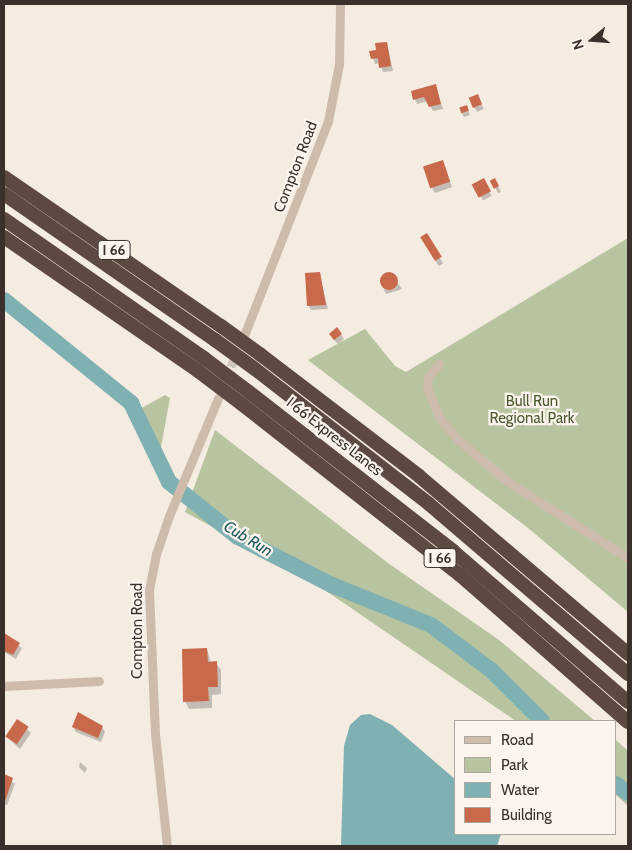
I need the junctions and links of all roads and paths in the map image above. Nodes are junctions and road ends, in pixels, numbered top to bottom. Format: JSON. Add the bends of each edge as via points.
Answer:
{"nodes":[{"id":1,"x":340,"y":4,"type":"edge"},
{"id":2,"x":4,"y":178,"type":"edge"},
{"id":3,"x":4,"y":194,"type":"edge"},
{"id":4,"x":4,"y":219,"type":"edge"},
{"id":5,"x":4,"y":236,"type":"edge"},
{"id":6,"x":245,"y":333,"type":"dead end"},
{"id":7,"x":439,"y":364,"type":"dead end"},
{"id":8,"x":218,"y":398,"type":"dead end"},
{"id":9,"x":628,"y":558,"type":"edge"},
{"id":10,"x":628,"y":654,"type":"edge"},
{"id":11,"x":628,"y":674,"type":"edge"},
{"id":12,"x":99,"y":681,"type":"dead end"},
{"id":13,"x":4,"y":686,"type":"edge"},
{"id":14,"x":628,"y":702,"type":"edge"},
{"id":15,"x":628,"y":722,"type":"edge"},
{"id":16,"x":167,"y":846,"type":"edge"}],
"edges":[{"from":1,"to":6,"type":"street","name":"Compton Road","via":[[339,64],[328,121]]},
{"from":2,"to":10,"type":"highway","number":"I 66","bridge":true,"via":[[261,355],[425,482]]},
{"from":3,"to":11,"type":"highway","name":"I 66 Express Lanes","bridge":true,"via":[[255,369],[429,504]]},
{"from":4,"to":14,"type":"highway","name":"I 66 Express Lanes","bridge":true,"via":[[249,392],[453,551]]},
{"from":5,"to":15,"type":"highway","number":"I 66","bridge":true,"via":[[243,405],[445,563]]},
{"from":7,"to":9,"type":"street","via":[[428,377],[427,388],[440,418],[457,439],[507,481]]},
{"from":8,"to":16,"type":"street","name":"Compton Road","via":[[169,516],[152,568],[149,615],[158,783]]},
{"from":12,"to":13,"type":"street"}]}
